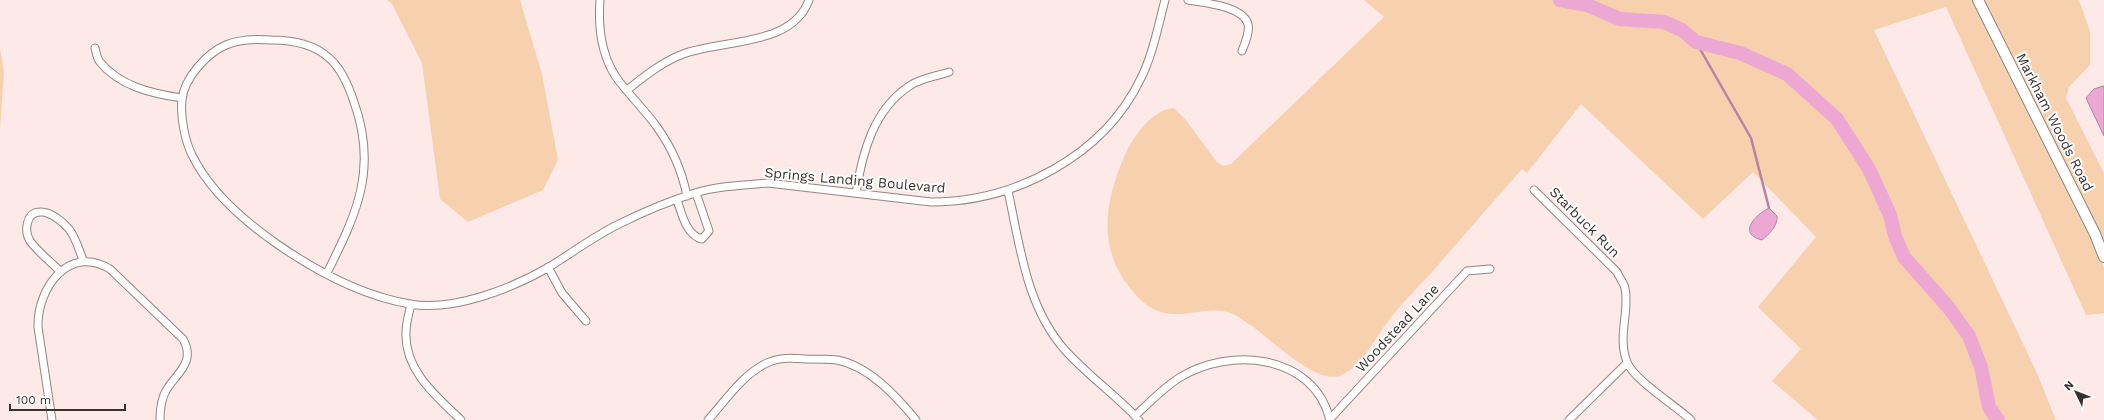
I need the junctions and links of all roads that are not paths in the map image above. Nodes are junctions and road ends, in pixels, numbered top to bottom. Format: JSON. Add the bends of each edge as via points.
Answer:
{"nodes":[{"id":1,"x":600,"y":0,"type":"edge"},
{"id":2,"x":810,"y":0,"type":"edge"},
{"id":3,"x":1165,"y":0,"type":"edge"},
{"id":4,"x":1188,"y":0,"type":"edge"},
{"id":5,"x":1978,"y":0,"type":"edge"},
{"id":6,"x":95,"y":48,"type":"dead end"},
{"id":7,"x":1242,"y":51,"type":"dead end"},
{"id":8,"x":949,"y":72,"type":"dead end"},
{"id":9,"x":627,"y":90,"type":"junction"},
{"id":10,"x":182,"y":98,"type":"junction"},
{"id":11,"x":1534,"y":190,"type":"dead end"},
{"id":12,"x":1008,"y":191,"type":"junction"},
{"id":13,"x":696,"y":193,"type":"junction"},
{"id":14,"x":856,"y":193,"type":"junction"},
{"id":15,"x":687,"y":196,"type":"junction"},
{"id":16,"x":677,"y":200,"type":"junction"},
{"id":17,"x":2104,"y":257,"type":"edge"},
{"id":18,"x":83,"y":260,"type":"junction"},
{"id":19,"x":548,"y":267,"type":"junction"},
{"id":20,"x":1490,"y":269,"type":"dead end"},
{"id":21,"x":61,"y":272,"type":"junction"},
{"id":22,"x":326,"y":273,"type":"junction"},
{"id":23,"x":411,"y":304,"type":"junction"},
{"id":24,"x":586,"y":321,"type":"dead end"},
{"id":25,"x":1627,"y":363,"type":"junction"},
{"id":26,"x":1137,"y":418,"type":"edge"},
{"id":27,"x":52,"y":420,"type":"edge"},
{"id":28,"x":160,"y":420,"type":"edge"},
{"id":29,"x":461,"y":420,"type":"edge"},
{"id":30,"x":708,"y":420,"type":"edge"},
{"id":31,"x":916,"y":420,"type":"edge"},
{"id":32,"x":1330,"y":420,"type":"edge"},
{"id":33,"x":1569,"y":420,"type":"edge"},
{"id":34,"x":1691,"y":420,"type":"edge"}],
"edges":[{"from":1,"to":9,"type":"street","via":[[600,35],[604,50],[616,76]]},
{"from":2,"to":9,"type":"street","via":[[800,16],[772,35],[682,54],[658,67]]},
{"from":3,"to":12,"type":"street","name":"Springs Landing Boulevard","via":[[1151,56],[1141,79],[1117,118],[1086,148]]},
{"from":4,"to":7,"type":"street","via":[[1232,9],[1241,14],[1248,23]]},
{"from":5,"to":17,"type":"main road","name":"Markham Woods Road","via":[[2095,234]]},
{"from":6,"to":10,"type":"street","via":[[99,61],[114,75],[133,86],[158,95]]},
{"from":8,"to":14,"type":"street","via":[[912,84],[886,109],[867,142]]},
{"from":9,"to":15,"type":"street","via":[[658,127],[683,177]]},
{"from":10,"to":22,"type":"street","name":"Springs Landing Boulevard","via":[[191,154],[216,191],[240,216],[264,235],[305,263]]},
{"from":10,"to":22,"type":"street","name":"Springs Landing Boulevard","via":[[195,70],[226,45],[248,40],[292,41],[311,46],[330,58],[343,76],[359,115],[365,143],[365,169],[361,193],[341,244]]},
{"from":11,"to":25,"type":"street","name":"Starbuck Run","via":[[1617,272],[1625,288],[1622,331]]},
{"from":12,"to":14,"type":"street","name":"Springs Landing Boulevard","via":[[951,202]]},
{"from":12,"to":26,"type":"street","via":[[1030,289],[1049,327],[1064,349]]},
{"from":13,"to":14,"type":"street","name":"Springs Landing Boulevard","via":[[742,185],[768,184]]},
{"from":13,"to":15,"type":"street","name":"Springs Landing Boulevard"},
{"from":13,"to":16,"type":"street","via":[[709,231],[702,239],[690,232]]},
{"from":15,"to":16,"type":"street","name":"Springs Landing Boulevard"},
{"from":16,"to":19,"type":"street","name":"Springs Landing Boulevard","via":[[616,225]]},
{"from":18,"to":21,"type":"street","via":[[71,264]]},
{"from":18,"to":21,"type":"street","via":[[74,236],[67,228],[50,214],[34,213],[27,222],[26,230],[30,240]]},
{"from":18,"to":28,"type":"street","via":[[100,263],[110,269],[186,345],[186,362],[182,372],[166,390]]},
{"from":19,"to":23,"type":"street","name":"Springs Landing Boulevard","via":[[494,291],[462,301],[441,305]]},
{"from":19,"to":24,"type":"street","via":[[562,293]]},
{"from":20,"to":32,"type":"street","name":"Woodstead Lane","via":[[1467,272]]},
{"from":21,"to":27,"type":"street","via":[[43,296],[38,312]]},
{"from":22,"to":23,"type":"street","name":"Springs Landing Boulevard","via":[[361,290]]},
{"from":23,"to":29,"type":"street","via":[[406,331],[410,360],[434,394]]},
{"from":25,"to":33,"type":"street"},
{"from":25,"to":34,"type":"street","via":[[1648,386]]},
{"from":26,"to":32,"type":"street","via":[[1179,378],[1198,368],[1219,362],[1254,360],[1290,368],[1302,376],[1322,397]]},
{"from":30,"to":31,"type":"street","via":[[755,370],[783,358],[837,360],[850,364],[884,386]]}]}
